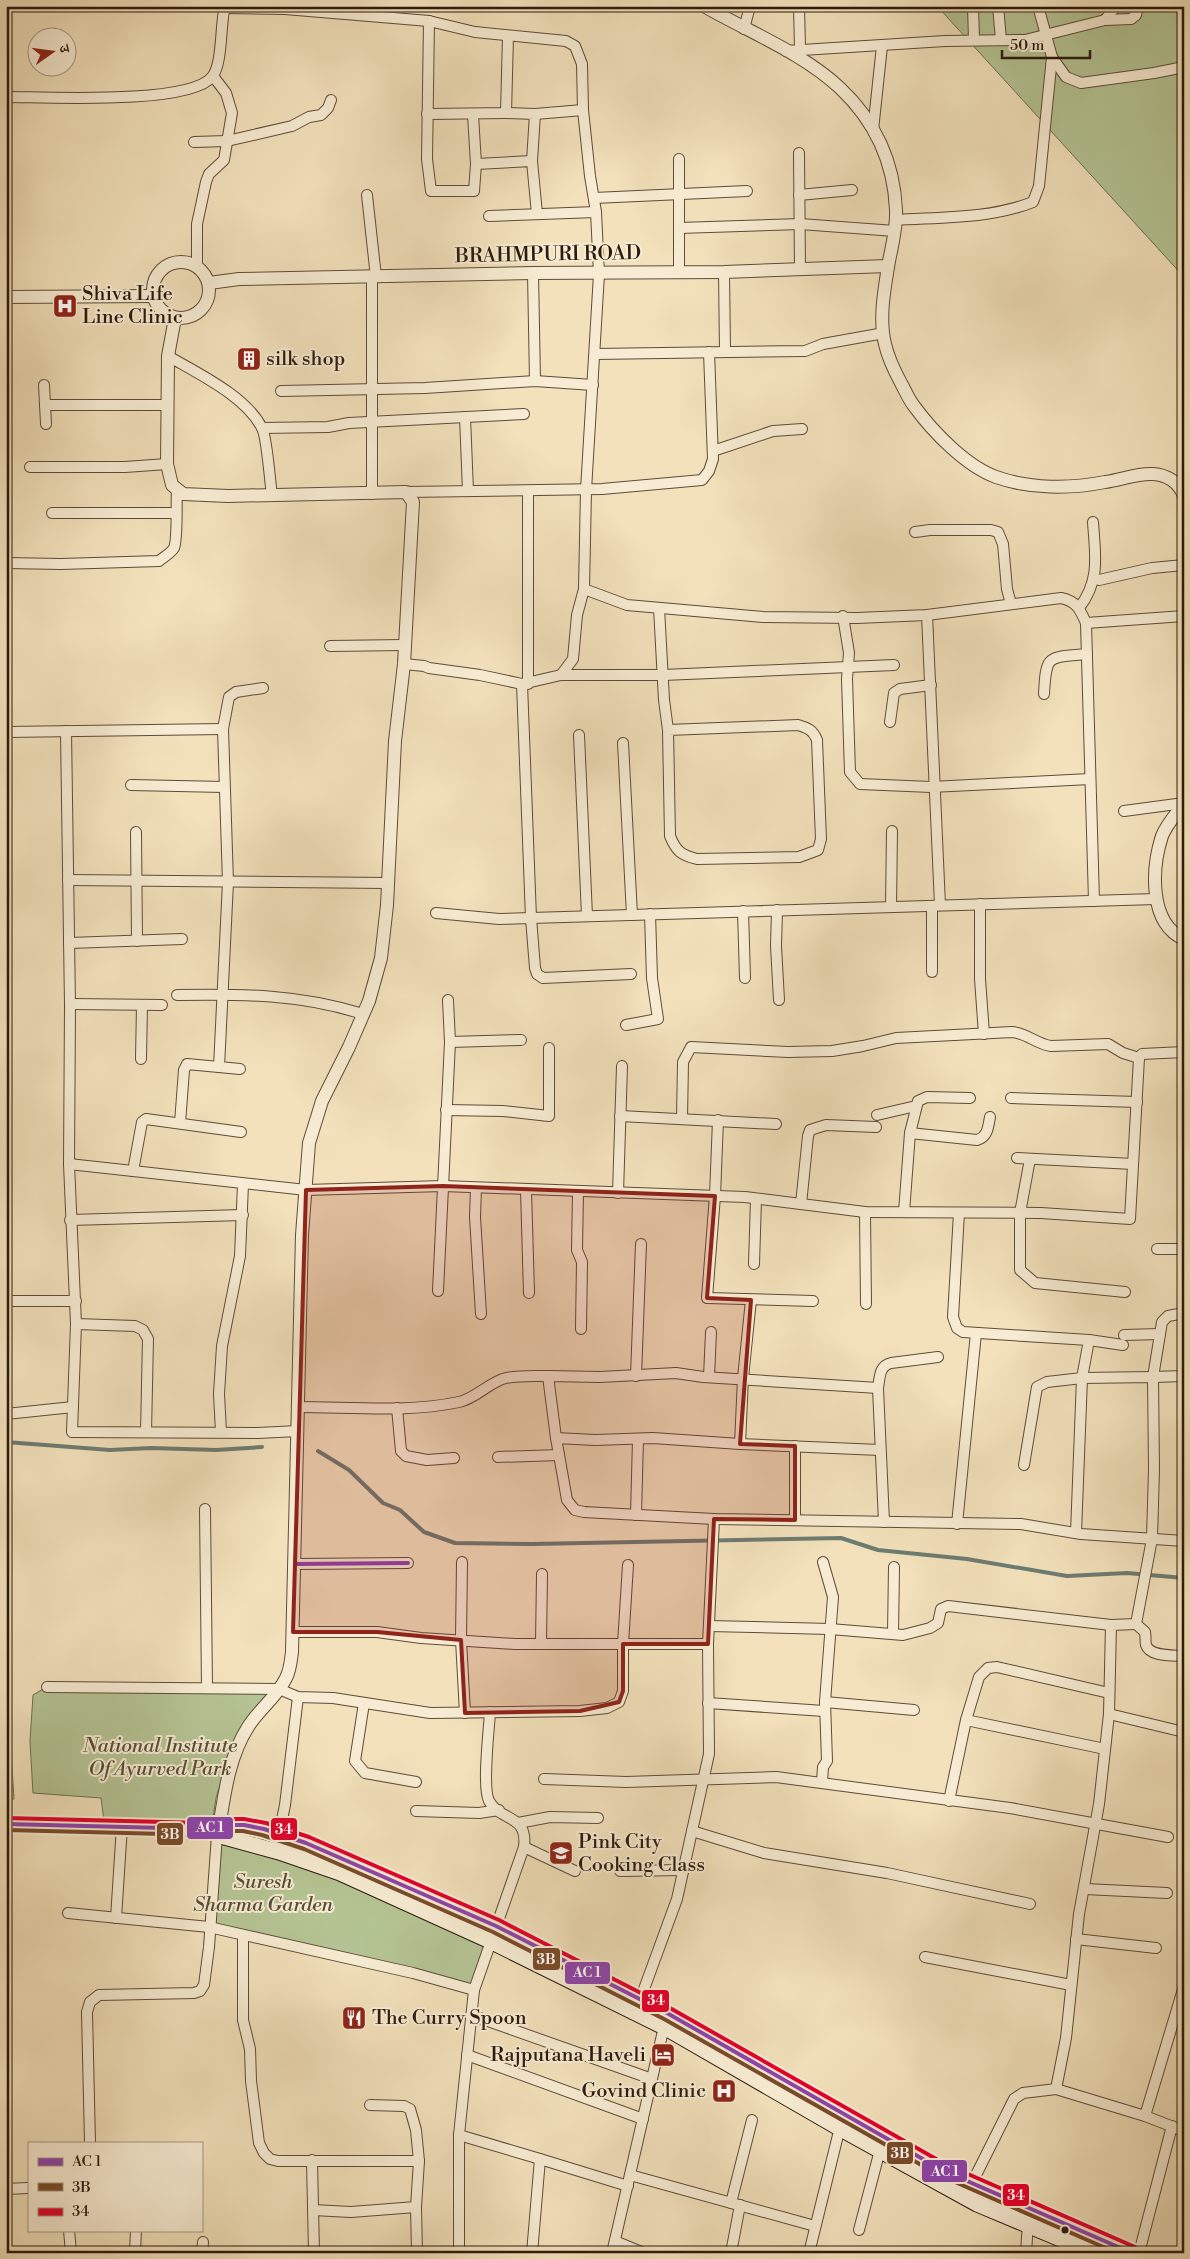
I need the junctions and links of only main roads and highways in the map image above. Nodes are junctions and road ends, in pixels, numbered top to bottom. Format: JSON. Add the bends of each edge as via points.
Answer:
{"nodes":[{"id":1,"x":6,"y":1824,"type":"edge"},
{"id":2,"x":214,"y":1830,"type":"junction"},
{"id":3,"x":666,"y":2020,"type":"junction"},
{"id":4,"x":1094,"y":2253,"type":"edge"},
{"id":5,"x":1133,"y":2253,"type":"edge"}],
"edges":[{"from":1,"to":2,"type":"main road"},
{"from":2,"to":3,"type":"main road","via":[[340,1873]]},
{"from":2,"to":3,"type":"main road","via":[[244,1825],[306,1843],[496,1926],[640,2000]]},
{"from":3,"to":4,"type":"main road","via":[[839,2128],[977,2204]]},
{"from":3,"to":5,"type":"main road","via":[[843,2113],[942,2170]]}]}
